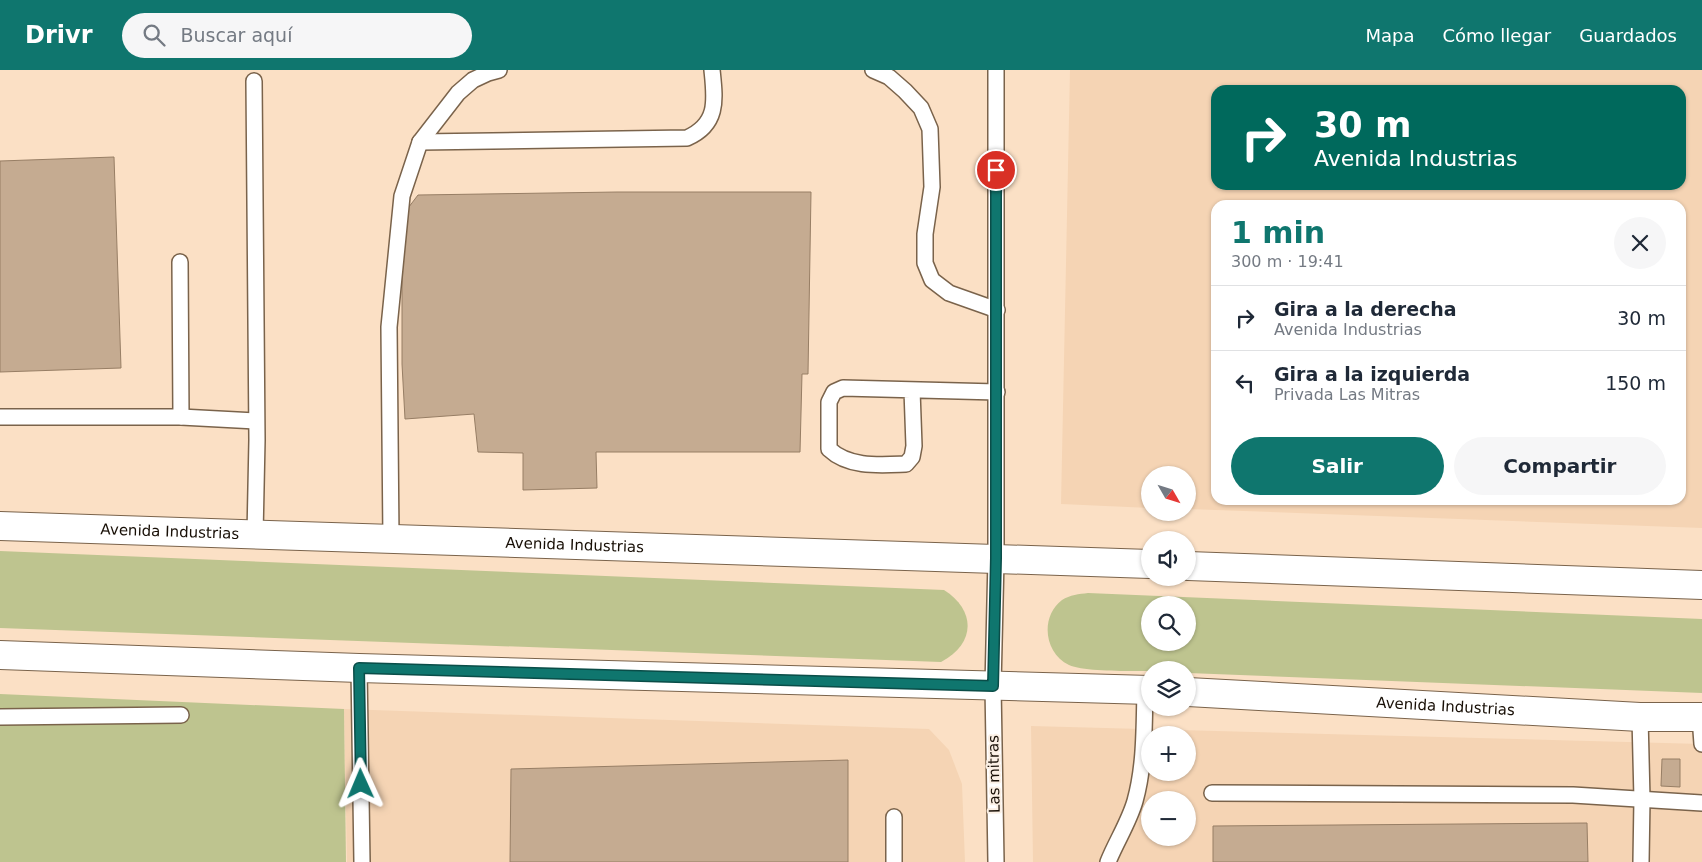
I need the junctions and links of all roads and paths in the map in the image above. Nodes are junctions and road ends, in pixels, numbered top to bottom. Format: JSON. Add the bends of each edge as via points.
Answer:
{"nodes":[{"id":1,"x":499,"y":70,"type":"edge"},
{"id":2,"x":712,"y":70,"type":"edge"},
{"id":3,"x":873,"y":70,"type":"edge"},
{"id":4,"x":996,"y":70,"type":"edge"},
{"id":5,"x":254,"y":81,"type":"dead end"},
{"id":6,"x":420,"y":142,"type":"junction"},
{"id":7,"x":180,"y":262,"type":"dead end"},
{"id":8,"x":997,"y":310,"type":"junction"},
{"id":9,"x":912,"y":390,"type":"junction"},
{"id":10,"x":997,"y":392,"type":"junction"},
{"id":11,"x":181,"y":417,"type":"junction"},
{"id":12,"x":0,"y":418,"type":"edge"},
{"id":13,"x":256,"y":421,"type":"junction"},
{"id":14,"x":0,"y":526,"type":"edge"},
{"id":15,"x":255,"y":534,"type":"junction"},
{"id":16,"x":391,"y":539,"type":"junction"},
{"id":17,"x":996,"y":558,"type":"junction"},
{"id":18,"x":1141,"y":564,"type":"edge"},
{"id":19,"x":1196,"y":566,"type":"edge"},
{"id":20,"x":1702,"y":585,"type":"edge"},
{"id":21,"x":0,"y":655,"type":"edge"},
{"id":22,"x":359,"y":668,"type":"junction"},
{"id":23,"x":993,"y":686,"type":"junction"},
{"id":24,"x":1141,"y":690,"type":"edge"},
{"id":25,"x":1196,"y":692,"type":"edge"},
{"id":26,"x":181,"y":715,"type":"dead end"},
{"id":27,"x":1146,"y":716,"type":"edge"},
{"id":28,"x":0,"y":717,"type":"edge"},
{"id":29,"x":1701,"y":717,"type":"edge"},
{"id":30,"x":1640,"y":718,"type":"junction"},
{"id":31,"x":1702,"y":744,"type":"edge"},
{"id":32,"x":1212,"y":793,"type":"dead end"},
{"id":33,"x":1642,"y":799,"type":"junction"},
{"id":34,"x":1702,"y":803,"type":"edge"},
{"id":35,"x":894,"y":817,"type":"dead end"},
{"id":36,"x":362,"y":862,"type":"edge"},
{"id":37,"x":894,"y":862,"type":"edge"},
{"id":38,"x":996,"y":862,"type":"edge"},
{"id":39,"x":1108,"y":862,"type":"edge"},
{"id":40,"x":1641,"y":862,"type":"edge"}],
"edges":[{"from":1,"to":6,"type":"lane","via":[[473,80],[458,93]]},
{"from":2,"to":6,"type":"lane","via":[[712,112],[699,133],[687,138]]},
{"from":3,"to":8,"type":"lane","via":[[889,76],[905,91],[921,108],[930,129],[932,187],[925,234],[925,263],[932,280],[949,293]]},
{"from":4,"to":8,"type":"lane","name":"Las mitras"},
{"from":5,"to":13,"type":"lane"},
{"from":6,"to":16,"type":"lane","via":[[402,196],[389,326]]},
{"from":7,"to":11,"type":"lane"},
{"from":8,"to":10,"type":"lane","name":"Las mitras"},
{"from":9,"to":9,"type":"lane","via":[[843,388],[834,392],[830,402],[829,449],[838,457],[870,465],[906,464],[912,457],[914,446]]},
{"from":9,"to":10,"type":"lane"},
{"from":10,"to":17,"type":"lane","name":"Las mitras"},
{"from":11,"to":12,"type":"lane"},
{"from":11,"to":13,"type":"lane"},
{"from":13,"to":15,"type":"lane"},
{"from":14,"to":15,"type":"street","name":"Avenida Industrias"},
{"from":15,"to":16,"type":"street","name":"Avenida Industrias"},
{"from":16,"to":17,"type":"street","name":"Avenida Industrias"},
{"from":17,"to":18,"type":"street","name":"Avenida Industrias"},
{"from":17,"to":23,"type":"lane","name":"Las mitras"},
{"from":19,"to":20,"type":"street"},
{"from":21,"to":22,"type":"street"},
{"from":22,"to":23,"type":"street"},
{"from":22,"to":36,"type":"lane"},
{"from":23,"to":24,"type":"street"},
{"from":23,"to":38,"type":"lane","name":"Las mitras"},
{"from":25,"to":30,"type":"street","name":"Avenida Industrias"},
{"from":26,"to":28,"type":"lane"},
{"from":27,"to":39,"type":"lane","via":[[1144,751],[1134,804]]},
{"from":29,"to":30,"type":"street","name":"Avenida Industrias"},
{"from":29,"to":31,"type":"lane"},
{"from":30,"to":33,"type":"lane"},
{"from":32,"to":33,"type":"lane","via":[[1572,795]]},
{"from":33,"to":34,"type":"lane"},
{"from":33,"to":40,"type":"lane"},
{"from":35,"to":37,"type":"lane"}]}
